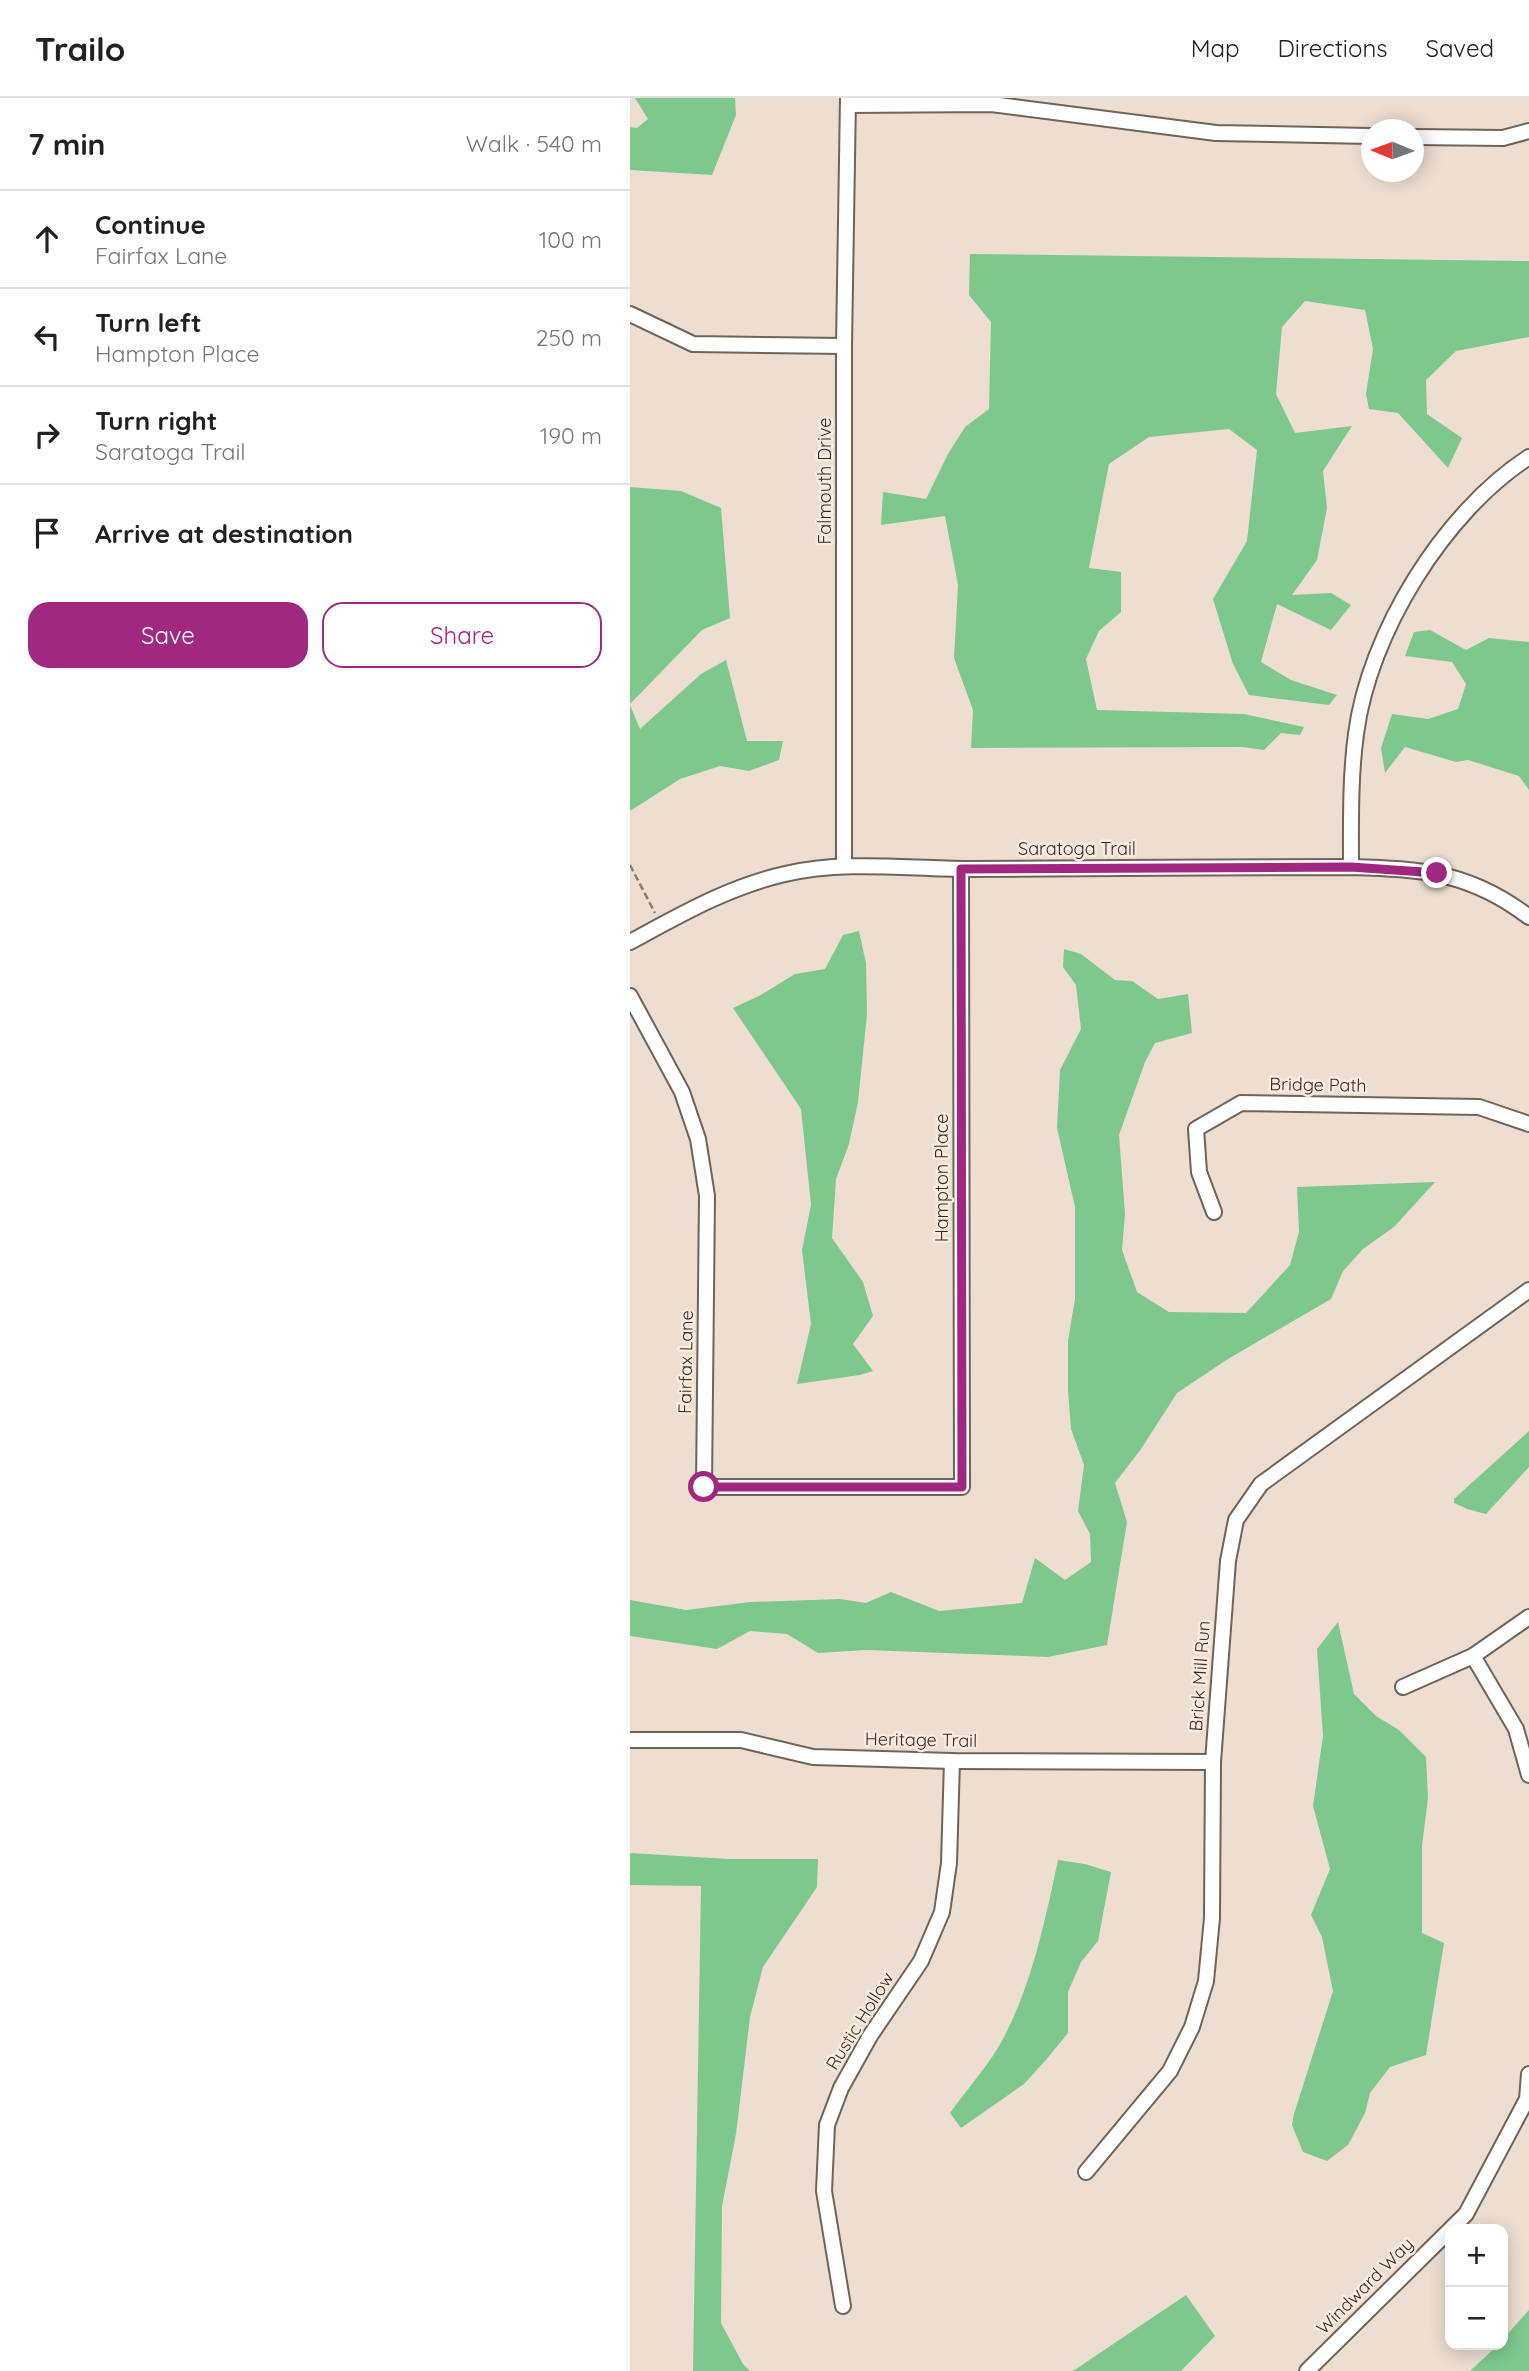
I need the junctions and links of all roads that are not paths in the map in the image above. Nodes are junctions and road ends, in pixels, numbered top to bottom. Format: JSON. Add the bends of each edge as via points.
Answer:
{"nodes":[{"id":1,"x":848,"y":102,"type":"edge"},
{"id":2,"x":1529,"y":131,"type":"edge"},
{"id":3,"x":1361,"y":136,"type":"edge"},
{"id":4,"x":1424,"y":136,"type":"edge"},
{"id":5,"x":630,"y":314,"type":"edge"},
{"id":6,"x":844,"y":346,"type":"junction"},
{"id":7,"x":1529,"y":457,"type":"edge"},
{"id":8,"x":844,"y":865,"type":"junction"},
{"id":9,"x":1351,"y":867,"type":"junction"},
{"id":10,"x":961,"y":869,"type":"junction"},
{"id":11,"x":1529,"y":917,"type":"edge"},
{"id":12,"x":630,"y":942,"type":"edge"},
{"id":13,"x":630,"y":996,"type":"edge"},
{"id":14,"x":1529,"y":1125,"type":"edge"},
{"id":15,"x":1214,"y":1212,"type":"dead end"},
{"id":16,"x":1529,"y":1290,"type":"edge"},
{"id":17,"x":962,"y":1487,"type":"joint"},
{"id":18,"x":1529,"y":1617,"type":"edge"},
{"id":19,"x":1473,"y":1656,"type":"junction"},
{"id":20,"x":1403,"y":1687,"type":"dead end"},
{"id":21,"x":630,"y":1740,"type":"edge"},
{"id":22,"x":952,"y":1761,"type":"junction"},
{"id":23,"x":1213,"y":1762,"type":"junction"},
{"id":24,"x":1529,"y":1775,"type":"edge"},
{"id":25,"x":1529,"y":2074,"type":"edge"},
{"id":26,"x":1086,"y":2172,"type":"dead end"},
{"id":27,"x":842,"y":2306,"type":"dead end"},
{"id":28,"x":1307,"y":2371,"type":"edge"}],
"edges":[{"from":1,"to":3,"type":"street","via":[[991,104],[1216,133]]},
{"from":1,"to":6,"type":"street","name":"Falmouth Drive"},
{"from":2,"to":4,"type":"street","via":[[1503,138]]},
{"from":5,"to":6,"type":"street","via":[[693,344]]},
{"from":6,"to":8,"type":"street","name":"Falmouth Drive"},
{"from":7,"to":9,"type":"street","via":[[1477,500],[1445,536],[1421,568],[1384,639],[1356,732]]},
{"from":8,"to":10,"type":"street","name":"Saratoga Trail"},
{"from":8,"to":12,"type":"street","name":"Saratoga Trail","via":[[748,884]]},
{"from":9,"to":10,"type":"street","name":"Saratoga Trail"},
{"from":9,"to":11,"type":"street","name":"Saratoga Trail","via":[[1437,873],[1473,883]]},
{"from":10,"to":17,"type":"street","name":"Hampton Place"},
{"from":13,"to":17,"type":"street","name":"Fairfax Lane","via":[[682,1092],[698,1139],[707,1196],[704,1487]]},
{"from":14,"to":15,"type":"street","name":"Bridge Path","via":[[1479,1107],[1241,1103],[1196,1129],[1199,1172]]},
{"from":16,"to":23,"type":"street","name":"Brick Mill Run","via":[[1261,1484],[1236,1520],[1228,1561]]},
{"from":18,"to":19,"type":"street"},
{"from":19,"to":20,"type":"street"},
{"from":19,"to":24,"type":"street","via":[[1516,1729]]},
{"from":21,"to":22,"type":"street","name":"Heritage Trail","via":[[741,1740],[813,1757]]},
{"from":22,"to":23,"type":"street","name":"Heritage Trail"},
{"from":22,"to":27,"type":"street","name":"Rustic Hollow","via":[[949,1863],[942,1912],[921,1961],[841,2088],[827,2125],[824,2192]]},
{"from":23,"to":26,"type":"street","name":"Brick Mill Run","via":[[1212,1918],[1206,1981],[1192,2027],[1170,2071]]},
{"from":25,"to":28,"type":"street","name":"Windward Way","via":[[1527,2099],[1465,2214]]}]}
